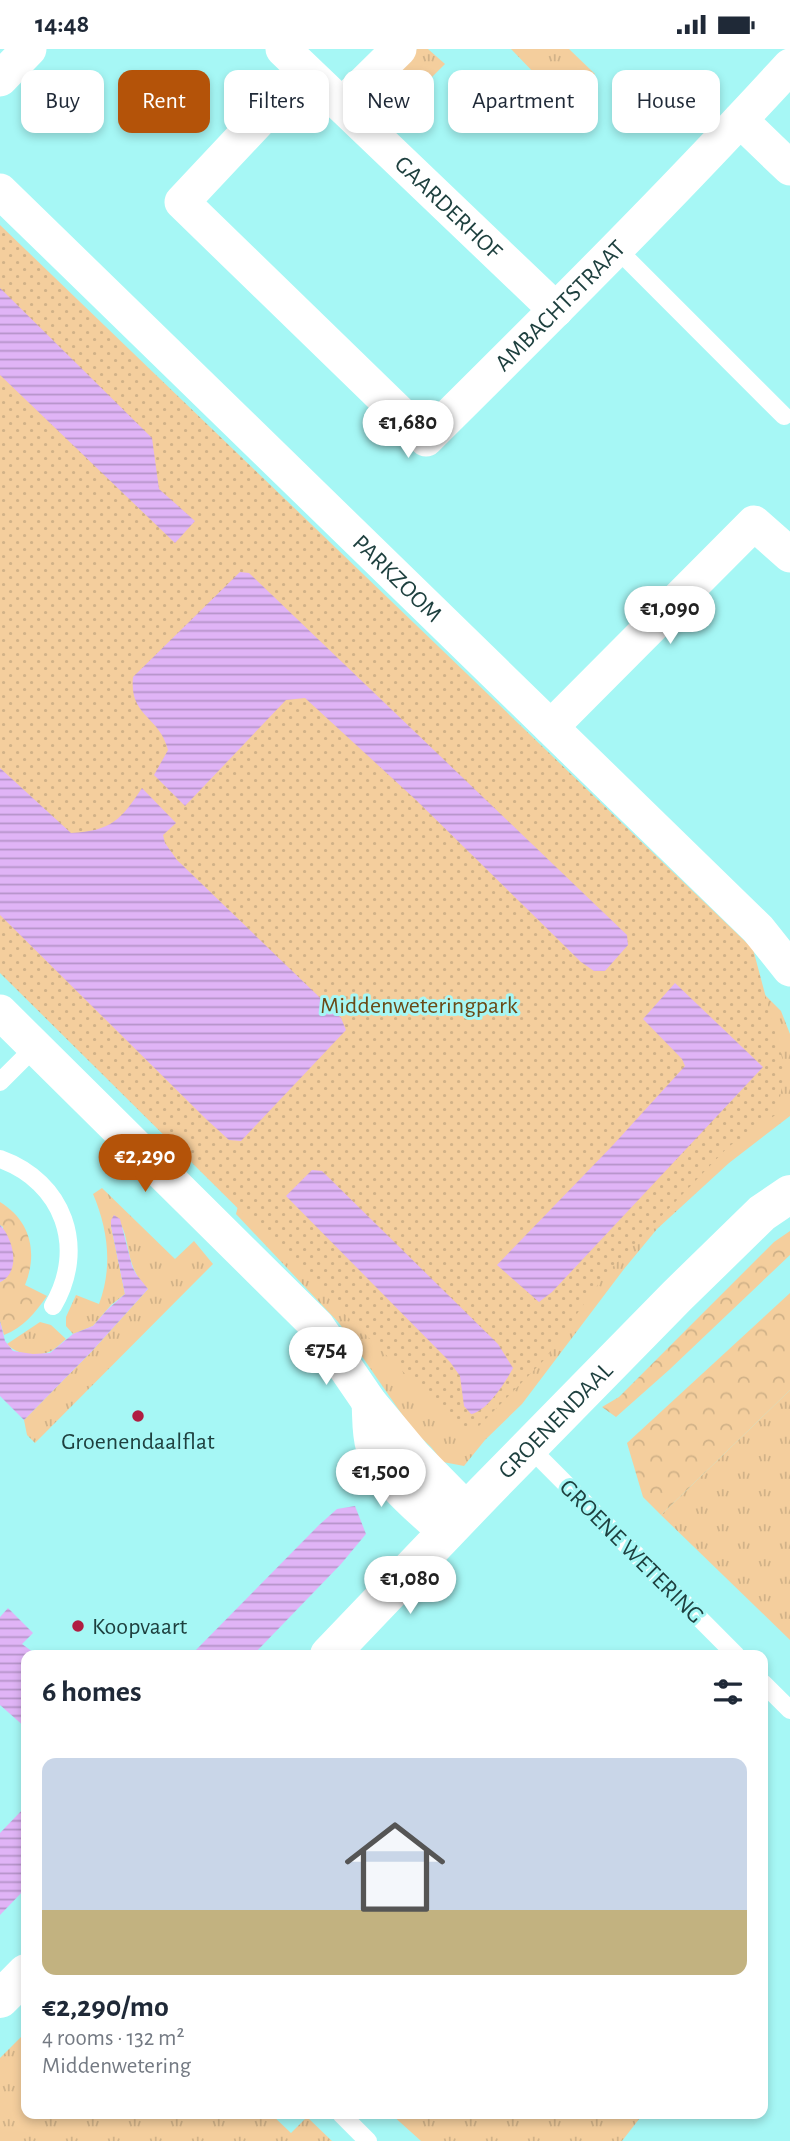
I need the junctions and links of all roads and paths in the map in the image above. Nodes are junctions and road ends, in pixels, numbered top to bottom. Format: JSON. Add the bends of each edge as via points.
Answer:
{"nodes":[{"id":1,"x":29,"y":49,"type":"edge"},
{"id":2,"x":399,"y":49,"type":"edge"},
{"id":3,"x":294,"y":60,"type":"edge"},
{"id":4,"x":790,"y":66,"type":"edge"},
{"id":5,"x":0,"y":79,"type":"edge"},
{"id":6,"x":342,"y":105,"type":"junction"},
{"id":7,"x":740,"y":120,"type":"junction"},
{"id":8,"x":790,"y":168,"type":"edge"},
{"id":9,"x":0,"y":191,"type":"edge"},
{"id":10,"x":616,"y":248,"type":"junction"},
{"id":11,"x":556,"y":310,"type":"junction"},
{"id":12,"x":784,"y":416,"type":"dead end"},
{"id":13,"x":790,"y":555,"type":"edge"},
{"id":14,"x":551,"y":727,"type":"junction"},
{"id":15,"x":790,"y":969,"type":"edge"},
{"id":16,"x":0,"y":1012,"type":"edge"},
{"id":17,"x":35,"y":1047,"type":"junction"},
{"id":18,"x":0,"y":1082,"type":"edge"},
{"id":19,"x":0,"y":1159,"type":"edge"},
{"id":20,"x":790,"y":1194,"type":"edge"},
{"id":21,"x":53,"y":1306,"type":"dead end"},
{"id":22,"x":529,"y":1447,"type":"junction"},
{"id":23,"x":458,"y":1522,"type":"junction"},
{"id":24,"x":334,"y":1650,"type":"edge"},
{"id":25,"x":731,"y":1650,"type":"edge"},
{"id":26,"x":768,"y":1688,"type":"edge"},
{"id":27,"x":790,"y":1710,"type":"edge"},
{"id":28,"x":21,"y":1978,"type":"edge"},
{"id":29,"x":0,"y":1999,"type":"edge"},
{"id":30,"x":346,"y":2119,"type":"edge"},
{"id":31,"x":368,"y":2141,"type":"edge"}],
"edges":[{"from":1,"to":5,"type":"street"},
{"from":2,"to":6,"type":"street"},
{"from":3,"to":6,"type":"street","name":"GAARDERHOF"},
{"from":3,"to":11,"type":"street","name":"AMBACHTSTRAAT","via":[[182,202],[426,439]]},
{"from":4,"to":7,"type":"street","name":"AMBACHTSTRAAT"},
{"from":6,"to":11,"type":"street","name":"GAARDERHOF"},
{"from":7,"to":8,"type":"street"},
{"from":7,"to":10,"type":"street","name":"AMBACHTSTRAAT"},
{"from":9,"to":14,"type":"street","name":"PARKZOOM"},
{"from":10,"to":11,"type":"street","name":"AMBACHTSTRAAT"},
{"from":10,"to":12,"type":"lane"},
{"from":13,"to":14,"type":"street","via":[[754,523]]},
{"from":14,"to":15,"type":"street","name":"PARKZOOM","via":[[758,929]]},
{"from":16,"to":17,"type":"street"},
{"from":17,"to":18,"type":"lane"},
{"from":17,"to":23,"type":"street","via":[[317,1326]]},
{"from":19,"to":21,"type":"lane","via":[[40,1183],[66,1226],[66,1276]]},
{"from":20,"to":22,"type":"street","name":"GROENENDAAL","via":[[762,1213]]},
{"from":22,"to":23,"type":"street","name":"GROENENDAAL"},
{"from":22,"to":25,"type":"lane","name":"GROENE WETERING"},
{"from":23,"to":24,"type":"street","name":"GROENENDAAL"},
{"from":26,"to":27,"type":"lane"},
{"from":28,"to":29,"type":"street"},
{"from":30,"to":31,"type":"lane"}]}
